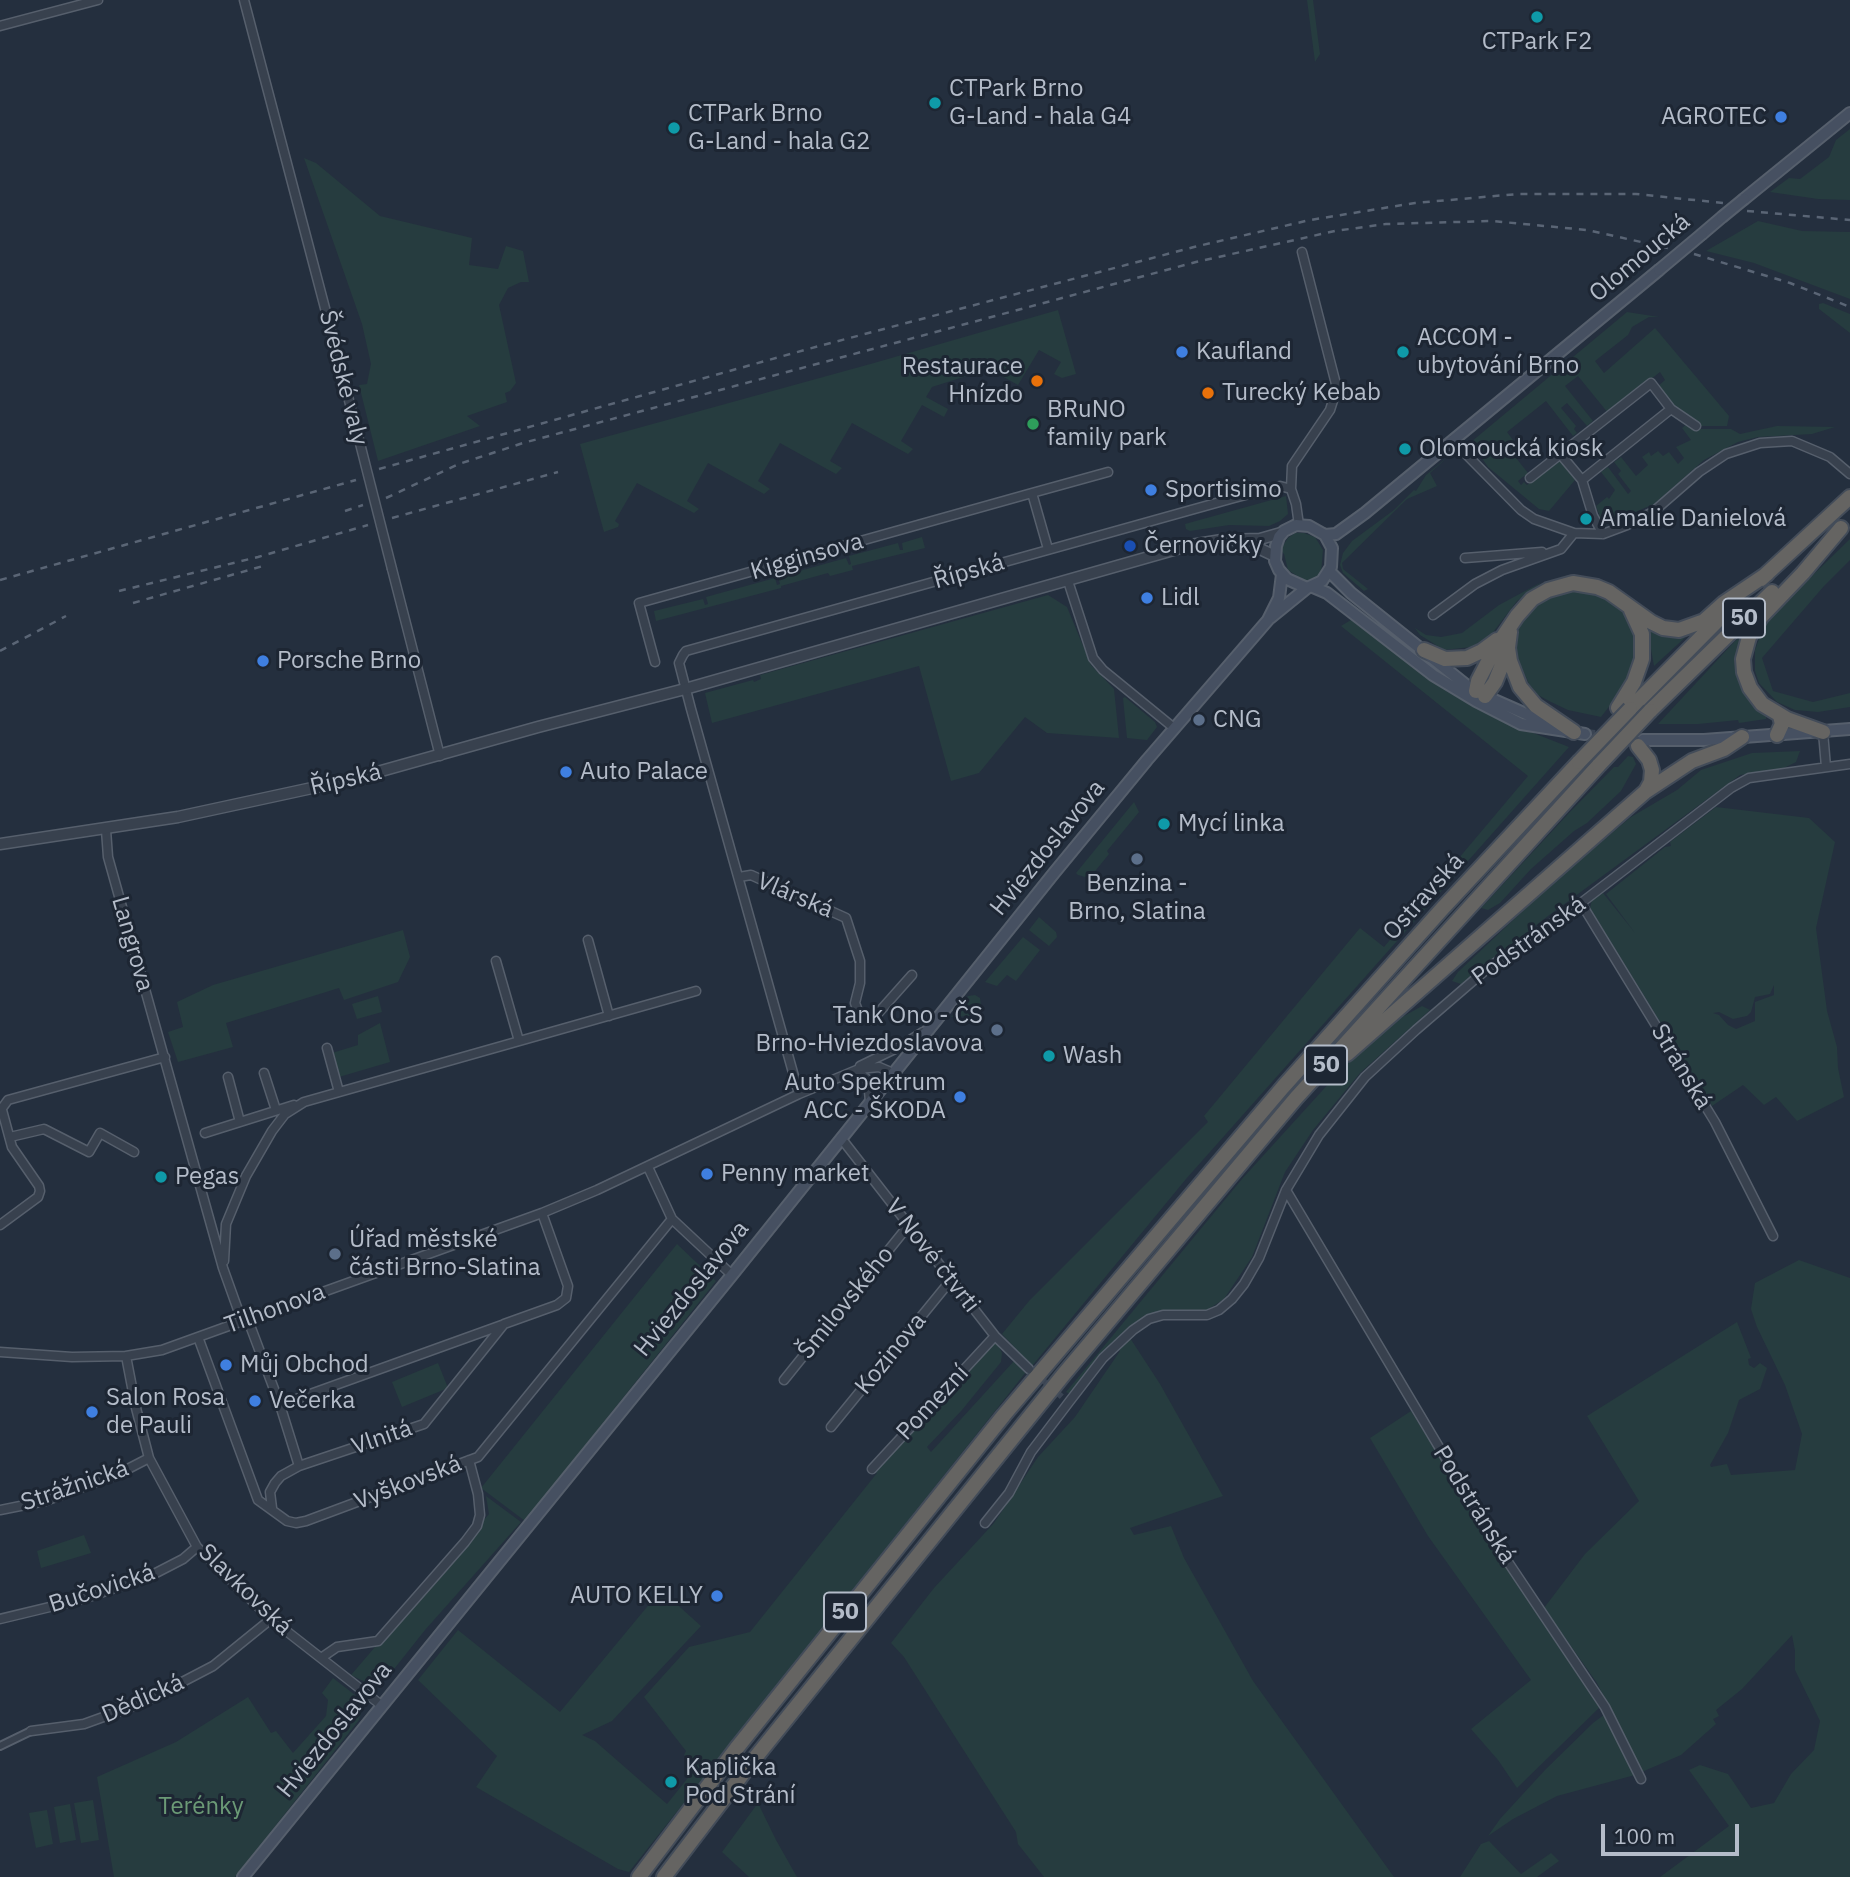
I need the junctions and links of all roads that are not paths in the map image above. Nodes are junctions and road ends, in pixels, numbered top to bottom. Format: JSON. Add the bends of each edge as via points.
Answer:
{"nodes":[{"id":1,"x":98,"y":0,"type":"edge"},
{"id":2,"x":244,"y":0,"type":"edge"},
{"id":3,"x":0,"y":26,"type":"edge"},
{"id":4,"x":1850,"y":113,"type":"edge"},
{"id":5,"x":1302,"y":252,"type":"dead end"},
{"id":6,"x":1671,"y":409,"type":"junction"},
{"id":7,"x":1696,"y":426,"type":"dead end"},
{"id":8,"x":1451,"y":440,"type":"junction"},
{"id":9,"x":1561,"y":455,"type":"junction"},
{"id":10,"x":1108,"y":472,"type":"dead end"},
{"id":11,"x":1850,"y":474,"type":"edge"},
{"id":12,"x":1530,"y":478,"type":"dead end"},
{"id":13,"x":1582,"y":481,"type":"junction"},
{"id":14,"x":1291,"y":489,"type":"junction"},
{"id":15,"x":1032,"y":493,"type":"junction"},
{"id":16,"x":1848,"y":499,"type":"edge"},
{"id":17,"x":1365,"y":513,"type":"junction"},
{"id":18,"x":1845,"y":524,"type":"edge"},
{"id":19,"x":1299,"y":525,"type":"junction"},
{"id":20,"x":1281,"y":533,"type":"junction"},
{"id":21,"x":1574,"y":533,"type":"junction"},
{"id":22,"x":1603,"y":534,"type":"junction"},
{"id":23,"x":1325,"y":535,"type":"junction"},
{"id":24,"x":1238,"y":539,"type":"junction"},
{"id":25,"x":1048,"y":550,"type":"junction"},
{"id":26,"x":1332,"y":552,"type":"junction"},
{"id":27,"x":1549,"y":553,"type":"junction"},
{"id":28,"x":1275,"y":556,"type":"junction"},
{"id":29,"x":1500,"y":556,"type":"junction"},
{"id":30,"x":1465,"y":558,"type":"dead end"},
{"id":31,"x":1507,"y":568,"type":"junction"},
{"id":32,"x":1329,"y":571,"type":"junction"},
{"id":33,"x":1282,"y":574,"type":"junction"},
{"id":34,"x":1767,"y":574,"type":"junction"},
{"id":35,"x":1068,"y":581,"type":"junction"},
{"id":36,"x":1310,"y":587,"type":"junction"},
{"id":37,"x":1625,"y":604,"type":"junction"},
{"id":38,"x":1433,"y":615,"type":"dead end"},
{"id":39,"x":1268,"y":620,"type":"junction"},
{"id":40,"x":1511,"y":627,"type":"junction"},
{"id":41,"x":1424,"y":650,"type":"junction"},
{"id":42,"x":1508,"y":650,"type":"junction"},
{"id":43,"x":1408,"y":655,"type":"junction"},
{"id":44,"x":655,"y":662,"type":"dead end"},
{"id":45,"x":685,"y":689,"type":"junction"},
{"id":46,"x":1476,"y":690,"type":"junction"},
{"id":47,"x":1624,"y":708,"type":"junction"},
{"id":48,"x":1780,"y":716,"type":"junction"},
{"id":49,"x":1174,"y":728,"type":"junction"},
{"id":50,"x":1850,"y":729,"type":"edge"},
{"id":51,"x":1823,"y":732,"type":"junction"},
{"id":52,"x":1580,"y":733,"type":"junction"},
{"id":53,"x":1777,"y":735,"type":"junction"},
{"id":54,"x":1742,"y":737,"type":"junction"},
{"id":55,"x":1641,"y":743,"type":"joint"},
{"id":56,"x":440,"y":756,"type":"junction"},
{"id":57,"x":1850,"y":764,"type":"edge"},
{"id":58,"x":1826,"y":767,"type":"junction"},
{"id":59,"x":1645,"y":792,"type":"junction"},
{"id":60,"x":106,"y":830,"type":"junction"},
{"id":61,"x":0,"y":844,"type":"edge"},
{"id":62,"x":739,"y":877,"type":"junction"},
{"id":63,"x":1581,"y":903,"type":"junction"},
{"id":64,"x":588,"y":940,"type":"dead end"},
{"id":65,"x":496,"y":961,"type":"dead end"},
{"id":66,"x":912,"y":975,"type":"dead end"},
{"id":67,"x":696,"y":991,"type":"dead end"},
{"id":68,"x":609,"y":1016,"type":"junction"},
{"id":69,"x":931,"y":1026,"type":"junction"},
{"id":70,"x":519,"y":1041,"type":"junction"},
{"id":71,"x":327,"y":1048,"type":"dead end"},
{"id":72,"x":164,"y":1057,"type":"junction"},
{"id":73,"x":264,"y":1073,"type":"dead end"},
{"id":74,"x":893,"y":1073,"type":"junction"},
{"id":75,"x":846,"y":1074,"type":"junction"},
{"id":76,"x":228,"y":1077,"type":"dead end"},
{"id":77,"x":339,"y":1092,"type":"junction"},
{"id":78,"x":799,"y":1094,"type":"junction"},
{"id":79,"x":1296,"y":1098,"type":"junction"},
{"id":80,"x":304,"y":1102,"type":"junction"},
{"id":81,"x":870,"y":1102,"type":"junction"},
{"id":82,"x":1,"y":1110,"type":"edge"},
{"id":83,"x":276,"y":1110,"type":"junction"},
{"id":84,"x":260,"y":1116,"type":"junction"},
{"id":85,"x":240,"y":1122,"type":"junction"},
{"id":86,"x":272,"y":1130,"type":"junction"},
{"id":87,"x":205,"y":1133,"type":"dead end"},
{"id":88,"x":10,"y":1137,"type":"junction"},
{"id":89,"x":841,"y":1138,"type":"junction"},
{"id":90,"x":134,"y":1152,"type":"dead end"},
{"id":91,"x":648,"y":1167,"type":"junction"},
{"id":92,"x":1286,"y":1190,"type":"junction"},
{"id":93,"x":542,"y":1213,"type":"junction"},
{"id":94,"x":672,"y":1219,"type":"junction"},
{"id":95,"x":0,"y":1225,"type":"edge"},
{"id":96,"x":908,"y":1226,"type":"junction"},
{"id":97,"x":1773,"y":1236,"type":"dead end"},
{"id":98,"x":223,"y":1268,"type":"junction"},
{"id":99,"x":732,"y":1275,"type":"junction"},
{"id":100,"x":951,"y":1280,"type":"junction"},
{"id":101,"x":244,"y":1320,"type":"junction"},
{"id":102,"x":504,"y":1324,"type":"junction"},
{"id":103,"x":995,"y":1336,"type":"junction"},
{"id":104,"x":198,"y":1337,"type":"junction"},
{"id":105,"x":0,"y":1352,"type":"edge"},
{"id":106,"x":126,"y":1356,"type":"junction"},
{"id":107,"x":1029,"y":1369,"type":"tunnel mouth"},
{"id":108,"x":784,"y":1380,"type":"dead end"},
{"id":109,"x":280,"y":1405,"type":"junction"},
{"id":110,"x":831,"y":1427,"type":"dead end"},
{"id":111,"x":149,"y":1458,"type":"junction"},
{"id":112,"x":469,"y":1460,"type":"junction"},
{"id":113,"x":299,"y":1466,"type":"junction"},
{"id":114,"x":872,"y":1469,"type":"dead end"},
{"id":115,"x":272,"y":1508,"type":"junction"},
{"id":116,"x":0,"y":1510,"type":"edge"},
{"id":117,"x":985,"y":1523,"type":"dead end"},
{"id":118,"x":197,"y":1547,"type":"junction"},
{"id":119,"x":0,"y":1619,"type":"edge"},
{"id":120,"x":271,"y":1619,"type":"junction"},
{"id":121,"x":321,"y":1658,"type":"junction"},
{"id":122,"x":381,"y":1705,"type":"junction"},
{"id":123,"x":31,"y":1731,"type":"joint"},
{"id":124,"x":0,"y":1746,"type":"edge"},
{"id":125,"x":1641,"y":1779,"type":"dead end"},
{"id":126,"x":243,"y":1877,"type":"edge"},
{"id":127,"x":639,"y":1877,"type":"edge"},
{"id":128,"x":664,"y":1877,"type":"edge"}],
"edges":[{"from":1,"to":3,"type":"street"},
{"from":2,"to":56,"type":"street","name":"Švédské valy","bridge":true},
{"from":4,"to":8,"type":"main road","name":"Olomoucká","bridge":true},
{"from":5,"to":14,"type":"street","via":[[1337,387],[1329,410],[1292,466]]},
{"from":6,"to":7,"type":"street"},
{"from":6,"to":9,"type":"street","via":[[1651,383]]},
{"from":6,"to":13,"type":"street"},
{"from":8,"to":17,"type":"main road","name":"Olomoucká"},
{"from":8,"to":21,"type":"street","via":[[1521,510]]},
{"from":9,"to":12,"type":"street"},
{"from":9,"to":13,"type":"street"},
{"from":10,"to":15,"type":"street","name":"Kigginsova"},
{"from":11,"to":22,"type":"street","via":[[1830,457],[1792,441],[1760,443],[1726,454],[1653,512]]},
{"from":13,"to":22,"type":"street"},
{"from":14,"to":19,"type":"street"},
{"from":14,"to":25,"type":"street","name":"Řípská","via":[[1280,486]]},
{"from":15,"to":25,"type":"street"},
{"from":15,"to":44,"type":"street","name":"Kigginsova","via":[[639,603]]},
{"from":16,"to":34,"type":"highway","number":"50"},
{"from":17,"to":23,"type":"main road","name":"Olomoucká","via":[[1336,534]]},
{"from":17,"to":26,"type":"main road"},
{"from":18,"to":48,"type":"highway","number":"50","via":[[1765,612],[1746,645],[1743,666],[1750,688],[1762,704]]},
{"from":18,"to":79,"type":"highway","name":"Ostravská","number":"50","bridge":true,"via":[[1650,711]]},
{"from":19,"to":20,"type":"main road"},
{"from":19,"to":23,"type":"main road"},
{"from":20,"to":24,"type":"street","name":"Řípská","via":[[1260,540]]},
{"from":20,"to":28,"type":"main road"},
{"from":21,"to":22,"type":"street"},
{"from":21,"to":27,"type":"street","via":[[1561,549]]},
{"from":23,"to":26,"type":"main road"},
{"from":24,"to":28,"type":"street"},
{"from":24,"to":35,"type":"street","name":"Řípská","via":[[1191,545]]},
{"from":25,"to":45,"type":"street","name":"Řípská","via":[[687,651],[679,663]]},
{"from":26,"to":32,"type":"main road"},
{"from":27,"to":29,"type":"street"},
{"from":27,"to":31,"type":"street"},
{"from":28,"to":33,"type":"main road"},
{"from":29,"to":30,"type":"street"},
{"from":29,"to":31,"type":"street"},
{"from":31,"to":38,"type":"street","via":[[1475,584]]},
{"from":32,"to":36,"type":"main road"},
{"from":32,"to":41,"type":"main road"},
{"from":33,"to":36,"type":"main road"},
{"from":33,"to":39,"type":"main road","name":"Hviezdoslavova","via":[[1279,598]]},
{"from":34,"to":37,"type":"highway","number":"50","via":[[1686,629],[1663,628]]},
{"from":34,"to":47,"type":"highway","number":"50"},
{"from":35,"to":45,"type":"street","name":"Řípská"},
{"from":35,"to":49,"type":"street","via":[[1093,658]]},
{"from":36,"to":39,"type":"main road"},
{"from":36,"to":43,"type":"main road","via":[[1327,593]]},
{"from":37,"to":40,"type":"highway","number":"50","via":[[1597,587],[1565,585],[1532,599]]},
{"from":37,"to":47,"type":"highway","number":"50","via":[[1639,626],[1643,646]]},
{"from":39,"to":49,"type":"main road","name":"Hviezdoslavova"},
{"from":40,"to":41,"type":"highway","number":"50","via":[[1486,649],[1467,658],[1445,659]]},
{"from":40,"to":42,"type":"highway","number":"50"},
{"from":40,"to":46,"type":"highway","number":"50","via":[[1494,650]]},
{"from":41,"to":46,"type":"main road"},
{"from":42,"to":46,"type":"highway","via":[[1494,682]]},
{"from":42,"to":52,"type":"highway","number":"50","via":[[1516,679],[1535,706]]},
{"from":43,"to":46,"type":"main road"},
{"from":43,"to":52,"type":"main road","via":[[1457,690],[1511,719]]},
{"from":45,"to":56,"type":"street","name":"Řípská"},
{"from":45,"to":62,"type":"street","name":"Vlárská"},
{"from":46,"to":52,"type":"main road","via":[[1534,719]]},
{"from":47,"to":127,"type":"highway","name":"Ostravská","number":"50","bridge":true,"via":[[1283,1087],[995,1426]]},
{"from":48,"to":51,"type":"highway","number":"50"},
{"from":48,"to":53,"type":"highway"},
{"from":49,"to":69,"type":"main road","name":"Hviezdoslavova"},
{"from":50,"to":51,"type":"main road"},
{"from":51,"to":53,"type":"main road"},
{"from":51,"to":58,"type":"street"},
{"from":53,"to":54,"type":"main road"},
{"from":54,"to":55,"type":"main road"},
{"from":54,"to":59,"type":"highway","number":"50","via":[[1692,761]]},
{"from":55,"to":59,"type":"highway","via":[[1652,770]]},
{"from":56,"to":60,"type":"street","name":"Řípská","via":[[324,786]]},
{"from":57,"to":58,"type":"street","name":"Podstránská"},
{"from":58,"to":63,"type":"street","name":"Podstránská","via":[[1749,779],[1731,788]]},
{"from":59,"to":79,"type":"highway","number":"50"},
{"from":60,"to":61,"type":"street","name":"Řípská"},
{"from":60,"to":72,"type":"street","name":"Langrova","via":[[108,858]]},
{"from":62,"to":66,"type":"street","name":"Vlárská","via":[[751,874],[846,918],[860,961],[855,1003],[858,1011],[872,1020]]},
{"from":62,"to":78,"type":"street","name":"Vlárská"},
{"from":63,"to":92,"type":"street","name":"Podstránská","via":[[1488,968],[1365,1077],[1318,1135]]},
{"from":63,"to":97,"type":"street","name":"Stránská","via":[[1710,1114]]},
{"from":64,"to":68,"type":"street"},
{"from":65,"to":70,"type":"street"},
{"from":67,"to":68,"type":"street","name":"Langrova"},
{"from":68,"to":70,"type":"street","name":"Langrova"},
{"from":69,"to":74,"type":"main road","name":"Hviezdoslavova"},
{"from":69,"to":75,"type":"street","name":"Tilhonova"},
{"from":70,"to":77,"type":"street","name":"Langrova"},
{"from":71,"to":77,"type":"street"},
{"from":72,"to":82,"type":"street","via":[[8,1100]]},
{"from":72,"to":98,"type":"street","name":"Langrova"},
{"from":73,"to":83,"type":"street"},
{"from":74,"to":75,"type":"street","name":"Tilhonova","via":[[870,1067]]},
{"from":74,"to":81,"type":"main road","name":"Hviezdoslavova"},
{"from":75,"to":78,"type":"street","name":"Tilhonova"},
{"from":75,"to":81,"type":"street","via":[[862,1074],[868,1080]]},
{"from":76,"to":85,"type":"street"},
{"from":77,"to":80,"type":"street","name":"Langrova"},
{"from":78,"to":91,"type":"street","name":"Tilhonova"},
{"from":79,"to":128,"type":"highway","name":"Ostravská","number":"50","via":[[1064,1374]]},
{"from":80,"to":83,"type":"street","name":"Langrova"},
{"from":80,"to":86,"type":"street","name":"Langrova"},
{"from":81,"to":89,"type":"main road","name":"Hviezdoslavova"},
{"from":82,"to":88,"type":"street"},
{"from":83,"to":84,"type":"street","name":"Langrova"},
{"from":84,"to":85,"type":"street","name":"Langrova"},
{"from":84,"to":86,"type":"street"},
{"from":85,"to":87,"type":"street","name":"Langrova"},
{"from":86,"to":98,"type":"street","name":"Langrova","via":[[226,1224]]},
{"from":88,"to":90,"type":"street","via":[[44,1129],[89,1152],[100,1133]]},
{"from":88,"to":95,"type":"street","via":[[40,1191]]},
{"from":89,"to":96,"type":"street","name":"V Nové čtvrti"},
{"from":89,"to":99,"type":"main road","name":"Hviezdoslavova"},
{"from":91,"to":93,"type":"street","name":"Tilhonova"},
{"from":91,"to":94,"type":"street"},
{"from":92,"to":117,"type":"street","name":"Podstránská","via":[[1259,1258],[1232,1299],[1207,1315],[1163,1315],[1141,1324],[1103,1358],[1066,1399],[1009,1493]]},
{"from":92,"to":125,"type":"street","name":"Podstránská","via":[[1495,1541],[1605,1707]]},
{"from":93,"to":101,"type":"street","name":"Tilhonova"},
{"from":93,"to":102,"type":"street","via":[[568,1286],[566,1298]]},
{"from":94,"to":99,"type":"street"},
{"from":94,"to":112,"type":"street","name":"Vyškovská","via":[[478,1457]]},
{"from":96,"to":100,"type":"street","name":"V Nové čtvrti"},
{"from":96,"to":108,"type":"street","name":"Šmilovského"},
{"from":98,"to":101,"type":"street","name":"Langrova"},
{"from":99,"to":122,"type":"main road","name":"Hviezdoslavova"},
{"from":100,"to":103,"type":"street","name":"V Nové čtvrti"},
{"from":100,"to":110,"type":"street","name":"Kozinova"},
{"from":101,"to":104,"type":"street","name":"Tilhonova"},
{"from":101,"to":109,"type":"street"},
{"from":102,"to":109,"type":"street"},
{"from":102,"to":113,"type":"street","name":"Vlnitá","via":[[424,1424]]},
{"from":103,"to":107,"type":"street","name":"V Nové čtvrti"},
{"from":103,"to":114,"type":"street","name":"Pomezní"},
{"from":104,"to":106,"type":"street","name":"Tilhonova"},
{"from":104,"to":115,"type":"street","name":"Vyškovská","via":[[258,1500]]},
{"from":105,"to":106,"type":"street","name":"Tilhonova"},
{"from":106,"to":111,"type":"street","name":"Slavkovská"},
{"from":109,"to":113,"type":"street"},
{"from":111,"to":116,"type":"street","name":"Strážnická","via":[[120,1474],[45,1501]]},
{"from":111,"to":118,"type":"street","name":"Slavkovská"},
{"from":112,"to":115,"type":"street","name":"Vyškovská","via":[[306,1521],[287,1521]]},
{"from":112,"to":121,"type":"street","via":[[478,1494],[477,1527],[378,1641],[337,1647]]},
{"from":113,"to":115,"type":"street","name":"Vlnitá","via":[[275,1483],[270,1492]]},
{"from":118,"to":119,"type":"street","name":"Bučovická","via":[[152,1575],[83,1599]]},
{"from":118,"to":120,"type":"street","name":"Slavkovská"},
{"from":120,"to":121,"type":"street","name":"Slavkovská"},
{"from":120,"to":123,"type":"street","name":"Dědická","via":[[213,1665],[142,1703],[84,1724]]},
{"from":121,"to":122,"type":"street","name":"Slavkovská"},
{"from":122,"to":126,"type":"main road","name":"Hviezdoslavova"},
{"from":123,"to":124,"type":"street","name":"Dědická"}]}
